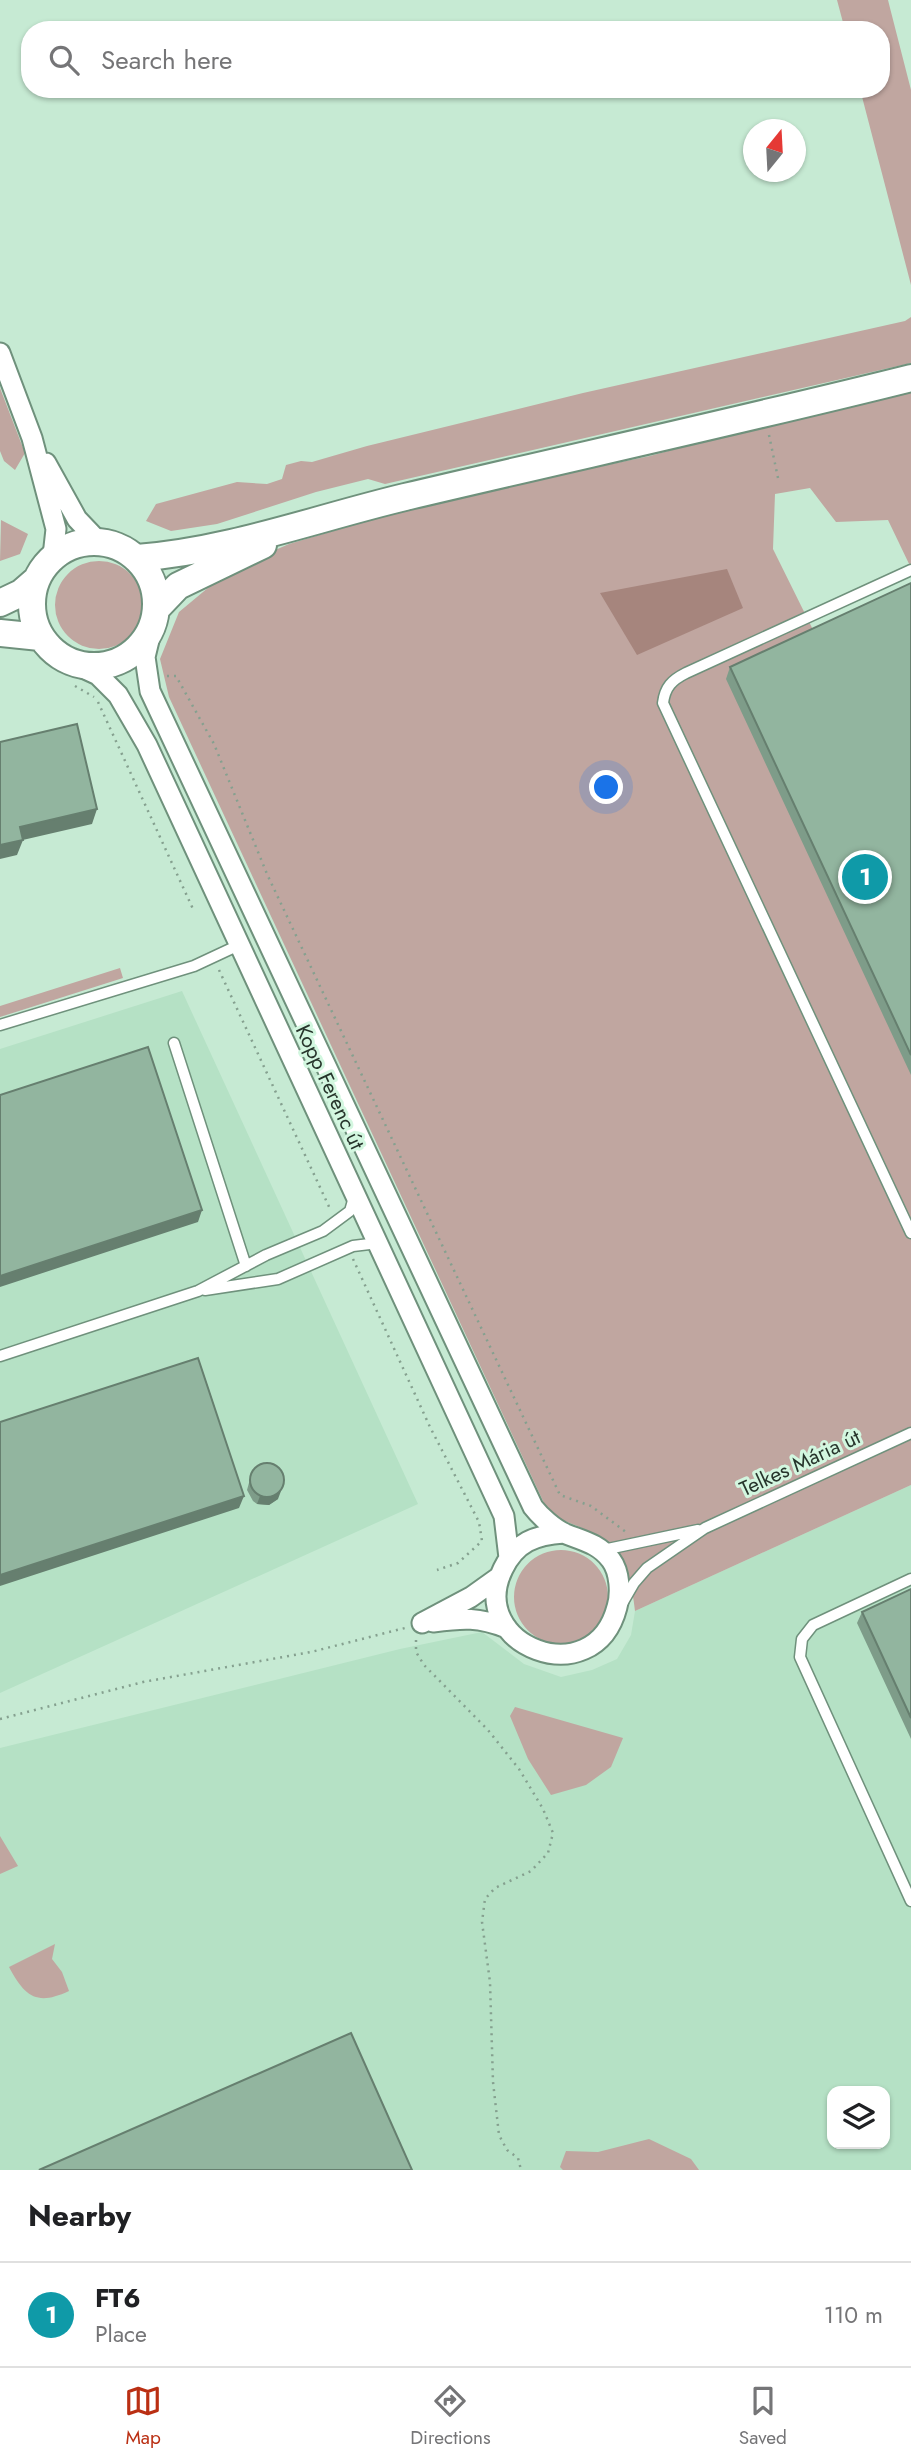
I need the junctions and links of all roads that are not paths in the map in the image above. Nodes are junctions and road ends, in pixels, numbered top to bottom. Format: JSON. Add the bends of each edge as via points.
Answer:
{"nodes":[{"id":1,"x":0,"y":353,"type":"edge"},
{"id":2,"x":911,"y":378,"type":"edge"},
{"id":3,"x":32,"y":438,"type":"junction"},
{"id":4,"x":307,"y":524,"type":"junction"},
{"id":5,"x":97,"y":540,"type":"junction"},
{"id":6,"x":53,"y":556,"type":"junction"},
{"id":7,"x":137,"y":558,"type":"junction"},
{"id":8,"x":911,"y":570,"type":"edge"},
{"id":9,"x":36,"y":580,"type":"junction"},
{"id":10,"x":0,"y":603,"type":"edge"},
{"id":11,"x":154,"y":620,"type":"junction"},
{"id":12,"x":0,"y":633,"type":"edge"},
{"id":13,"x":40,"y":637,"type":"junction"},
{"id":14,"x":73,"y":674,"type":"junction"},
{"id":15,"x":239,"y":945,"type":"junction"},
{"id":16,"x":0,"y":1024,"type":"edge"},
{"id":17,"x":174,"y":1043,"type":"dead end"},
{"id":18,"x":354,"y":1193,"type":"junction"},
{"id":19,"x":911,"y":1233,"type":"edge"},
{"id":20,"x":377,"y":1243,"type":"junction"},
{"id":21,"x":246,"y":1266,"type":"junction"},
{"id":22,"x":198,"y":1291,"type":"junction"},
{"id":23,"x":0,"y":1356,"type":"edge"},
{"id":24,"x":911,"y":1433,"type":"edge"},
{"id":25,"x":705,"y":1528,"type":"junction"},
{"id":26,"x":564,"y":1533,"type":"junction"},
{"id":27,"x":602,"y":1550,"type":"junction"},
{"id":28,"x":509,"y":1558,"type":"junction"},
{"id":29,"x":499,"y":1577,"type":"junction"},
{"id":30,"x":911,"y":1579,"type":"edge"},
{"id":31,"x":614,"y":1618,"type":"junction"},
{"id":32,"x":507,"y":1628,"type":"junction"},
{"id":33,"x":911,"y":1901,"type":"edge"}],
"edges":[{"from":1,"to":3,"type":"street"},
{"from":2,"to":4,"type":"main road"},
{"from":3,"to":5,"type":"street","via":[[77,519]]},
{"from":3,"to":6,"type":"street","via":[[56,529]]},
{"from":4,"to":7,"type":"main road","via":[[173,555]]},
{"from":4,"to":11,"type":"main road","via":[[178,586]]},
{"from":5,"to":6,"type":"main road","via":[[71,545]]},
{"from":5,"to":7,"type":"main road","via":[[119,546]]},
{"from":6,"to":9,"type":"main road"},
{"from":7,"to":11,"type":"main road","via":[[152,578]]},
{"from":8,"to":19,"type":"lane","via":[[686,673],[672,682],[663,703]]},
{"from":9,"to":10,"type":"main road"},
{"from":9,"to":13,"type":"main road","via":[[32,608]]},
{"from":11,"to":14,"type":"main road","via":[[135,652],[125,659]]},
{"from":11,"to":26,"type":"street","name":"Kopp Ferenc út","via":[[145,657],[150,691],[533,1507]]},
{"from":12,"to":13,"type":"main road"},
{"from":13,"to":14,"type":"main road"},
{"from":14,"to":15,"type":"street","name":"Kopp Ferenc út","via":[[99,676],[128,710]]},
{"from":15,"to":16,"type":"lane","via":[[194,966]]},
{"from":15,"to":18,"type":"street","name":"Kopp Ferenc út"},
{"from":17,"to":21,"type":"lane"},
{"from":18,"to":20,"type":"street","name":"Kopp Ferenc út"},
{"from":18,"to":21,"type":"lane","via":[[350,1211],[337,1222]]},
{"from":20,"to":22,"type":"lane","via":[[349,1248],[278,1279]]},
{"from":20,"to":28,"type":"street","name":"Kopp Ferenc út","via":[[504,1516]]},
{"from":21,"to":22,"type":"lane"},
{"from":22,"to":23,"type":"lane"},
{"from":24,"to":25,"type":"lane","name":"Telkes Mária út"},
{"from":25,"to":27,"type":"lane"},
{"from":25,"to":31,"type":"lane","via":[[647,1568]]},
{"from":26,"to":27,"type":"street"},
{"from":26,"to":28,"type":"street","via":[[524,1543]]},
{"from":27,"to":31,"type":"street","via":[[616,1572],[619,1601]]},
{"from":28,"to":29,"type":"street"},
{"from":29,"to":32,"type":"street","via":[[498,1603]]},
{"from":29,"to":32,"type":"street","via":[[422,1623],[473,1619]]},
{"from":30,"to":33,"type":"lane","via":[[813,1625],[800,1650],[803,1667]]},
{"from":31,"to":32,"type":"street","via":[[594,1643],[564,1655],[532,1649]]}]}
